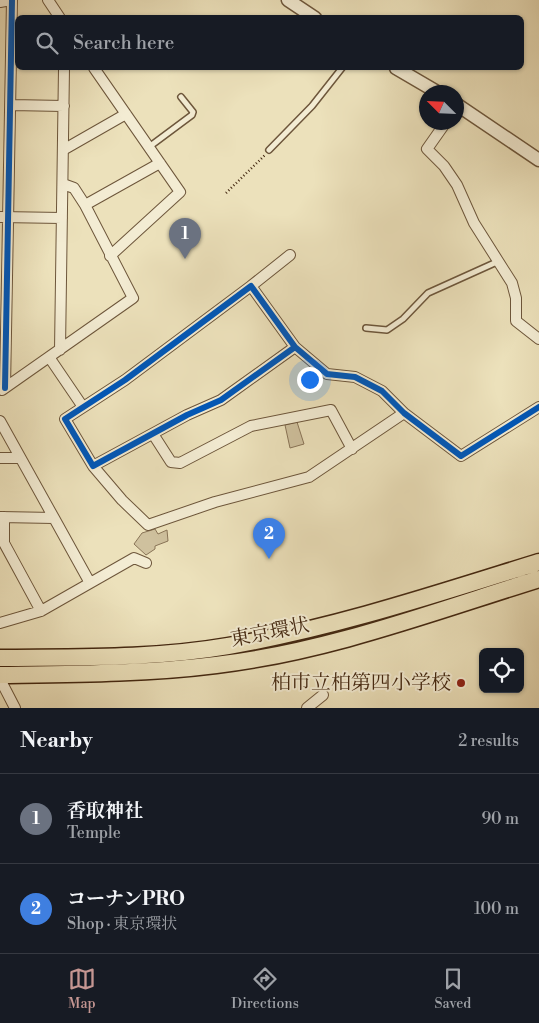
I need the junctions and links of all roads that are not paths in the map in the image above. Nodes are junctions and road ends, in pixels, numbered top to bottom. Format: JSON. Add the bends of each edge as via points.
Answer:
{"nodes":[{"id":1,"x":12,"y":0,"type":"edge"},
{"id":2,"x":48,"y":0,"type":"edge"},
{"id":3,"x":288,"y":0,"type":"edge"},
{"id":4,"x":0,"y":2,"type":"edge"},
{"id":5,"x":58,"y":15,"type":"edge"},
{"id":6,"x":310,"y":15,"type":"edge"},
{"id":7,"x":64,"y":70,"type":"edge"},
{"id":8,"x":95,"y":70,"type":"edge"},
{"id":9,"x":340,"y":70,"type":"edge"},
{"id":10,"x":399,"y":70,"type":"edge"},
{"id":11,"x":425,"y":85,"type":"edge"},
{"id":12,"x":181,"y":96,"type":"dead end"},
{"id":13,"x":11,"y":105,"type":"junction"},
{"id":14,"x":64,"y":106,"type":"junction"},
{"id":15,"x":464,"y":111,"type":"edge"},
{"id":16,"x":126,"y":114,"type":"junction"},
{"id":17,"x":440,"y":130,"type":"edge"},
{"id":18,"x":149,"y":147,"type":"junction"},
{"id":19,"x":63,"y":150,"type":"junction"},
{"id":20,"x":269,"y":150,"type":"road end"},
{"id":21,"x":539,"y":160,"type":"edge"},
{"id":22,"x":160,"y":163,"type":"junction"},
{"id":23,"x":63,"y":184,"type":"junction"},
{"id":24,"x":85,"y":205,"type":"junction"},
{"id":25,"x":4,"y":217,"type":"edge"},
{"id":26,"x":62,"y":218,"type":"junction"},
{"id":27,"x":290,"y":255,"type":"dead end"},
{"id":28,"x":110,"y":256,"type":"junction"},
{"id":29,"x":499,"y":261,"type":"junction"},
{"id":30,"x":251,"y":286,"type":"junction"},
{"id":31,"x":366,"y":328,"type":"dead end"},
{"id":32,"x":539,"y":340,"type":"edge"},
{"id":33,"x":295,"y":347,"type":"junction"},
{"id":34,"x":60,"y":350,"type":"junction"},
{"id":35,"x":49,"y":357,"type":"junction"},
{"id":36,"x":3,"y":390,"type":"edge"},
{"id":37,"x":539,"y":407,"type":"edge"},
{"id":38,"x":83,"y":408,"type":"junction"},
{"id":39,"x":404,"y":413,"type":"junction"},
{"id":40,"x":0,"y":421,"type":"edge"},
{"id":41,"x":153,"y":434,"type":"junction"},
{"id":42,"x":352,"y":449,"type":"junction"},
{"id":43,"x":0,"y":458,"type":"edge"},
{"id":44,"x":20,"y":458,"type":"junction"},
{"id":45,"x":93,"y":466,"type":"junction"},
{"id":46,"x":2,"y":517,"type":"edge"},
{"id":47,"x":54,"y":518,"type":"junction"},
{"id":48,"x":539,"y":562,"type":"edge"},
{"id":49,"x":146,"y":563,"type":"dead end"},
{"id":50,"x":539,"y":579,"type":"edge"},
{"id":51,"x":90,"y":583,"type":"junction"},
{"id":52,"x":41,"y":611,"type":"junction"},
{"id":53,"x":0,"y":624,"type":"edge"},
{"id":54,"x":0,"y":658,"type":"edge"},
{"id":55,"x":0,"y":675,"type":"edge"},
{"id":56,"x":0,"y":679,"type":"edge"},
{"id":57,"x":323,"y":695,"type":"dead end"},
{"id":58,"x":15,"y":708,"type":"edge"},
{"id":59,"x":307,"y":708,"type":"edge"}],
"edges":[{"from":1,"to":4,"type":"street"},
{"from":1,"to":13,"type":"street"},
{"from":2,"to":5,"type":"street"},
{"from":3,"to":6,"type":"street"},
{"from":7,"to":14,"type":"street"},
{"from":8,"to":16,"type":"street"},
{"from":9,"to":20,"type":"lane","via":[[312,106]]},
{"from":10,"to":11,"type":"street"},
{"from":12,"to":18,"type":"lane","via":[[192,115]]},
{"from":13,"to":14,"type":"street"},
{"from":13,"to":25,"type":"street"},
{"from":14,"to":19,"type":"street"},
{"from":15,"to":21,"type":"street"},
{"from":16,"to":18,"type":"street"},
{"from":16,"to":19,"type":"street"},
{"from":17,"to":29,"type":"street","via":[[427,149],[457,185],[474,223]]},
{"from":18,"to":22,"type":"street"},
{"from":19,"to":23,"type":"street"},
{"from":22,"to":24,"type":"street"},
{"from":22,"to":28,"type":"street","via":[[180,192]]},
{"from":23,"to":24,"type":"street","via":[[74,188]]},
{"from":23,"to":26,"type":"street"},
{"from":24,"to":28,"type":"street"},
{"from":25,"to":26,"type":"street"},
{"from":25,"to":36,"type":"street"},
{"from":26,"to":34,"type":"street"},
{"from":27,"to":30,"type":"street"},
{"from":28,"to":34,"type":"street","via":[[133,298]]},
{"from":29,"to":31,"type":"lane","via":[[428,293],[403,319],[387,330]]},
{"from":29,"to":32,"type":"street","via":[[512,283],[516,321]]},
{"from":30,"to":33,"type":"street"},
{"from":30,"to":38,"type":"street"},
{"from":33,"to":39,"type":"street","via":[[327,374],[355,377],[382,391]]},
{"from":33,"to":41,"type":"street","via":[[221,400]]},
{"from":34,"to":35,"type":"street"},
{"from":35,"to":36,"type":"street"},
{"from":35,"to":38,"type":"street"},
{"from":37,"to":39,"type":"street","via":[[461,456]]},
{"from":38,"to":45,"type":"street","via":[[65,419]]},
{"from":39,"to":42,"type":"street"},
{"from":40,"to":44,"type":"street"},
{"from":41,"to":42,"type":"street","via":[[171,462],[175,463],[251,426],[331,410]]},
{"from":41,"to":45,"type":"street"},
{"from":42,"to":45,"type":"street","via":[[309,477],[216,502],[148,525]]},
{"from":43,"to":44,"type":"street"},
{"from":44,"to":47,"type":"street"},
{"from":46,"to":47,"type":"street"},
{"from":46,"to":52,"type":"street","via":[[4,543]]},
{"from":47,"to":51,"type":"street"},
{"from":48,"to":54,"type":"highway","name":"東京環状","via":[[346,622],[273,638],[155,654]]},
{"from":49,"to":51,"type":"street","via":[[134,558]]},
{"from":50,"to":55,"type":"highway","name":"東京環状","via":[[357,636],[286,653],[217,665],[115,673]]},
{"from":51,"to":52,"type":"street"},
{"from":52,"to":53,"type":"street"},
{"from":56,"to":58,"type":"street"},
{"from":57,"to":59,"type":"street"}]}
